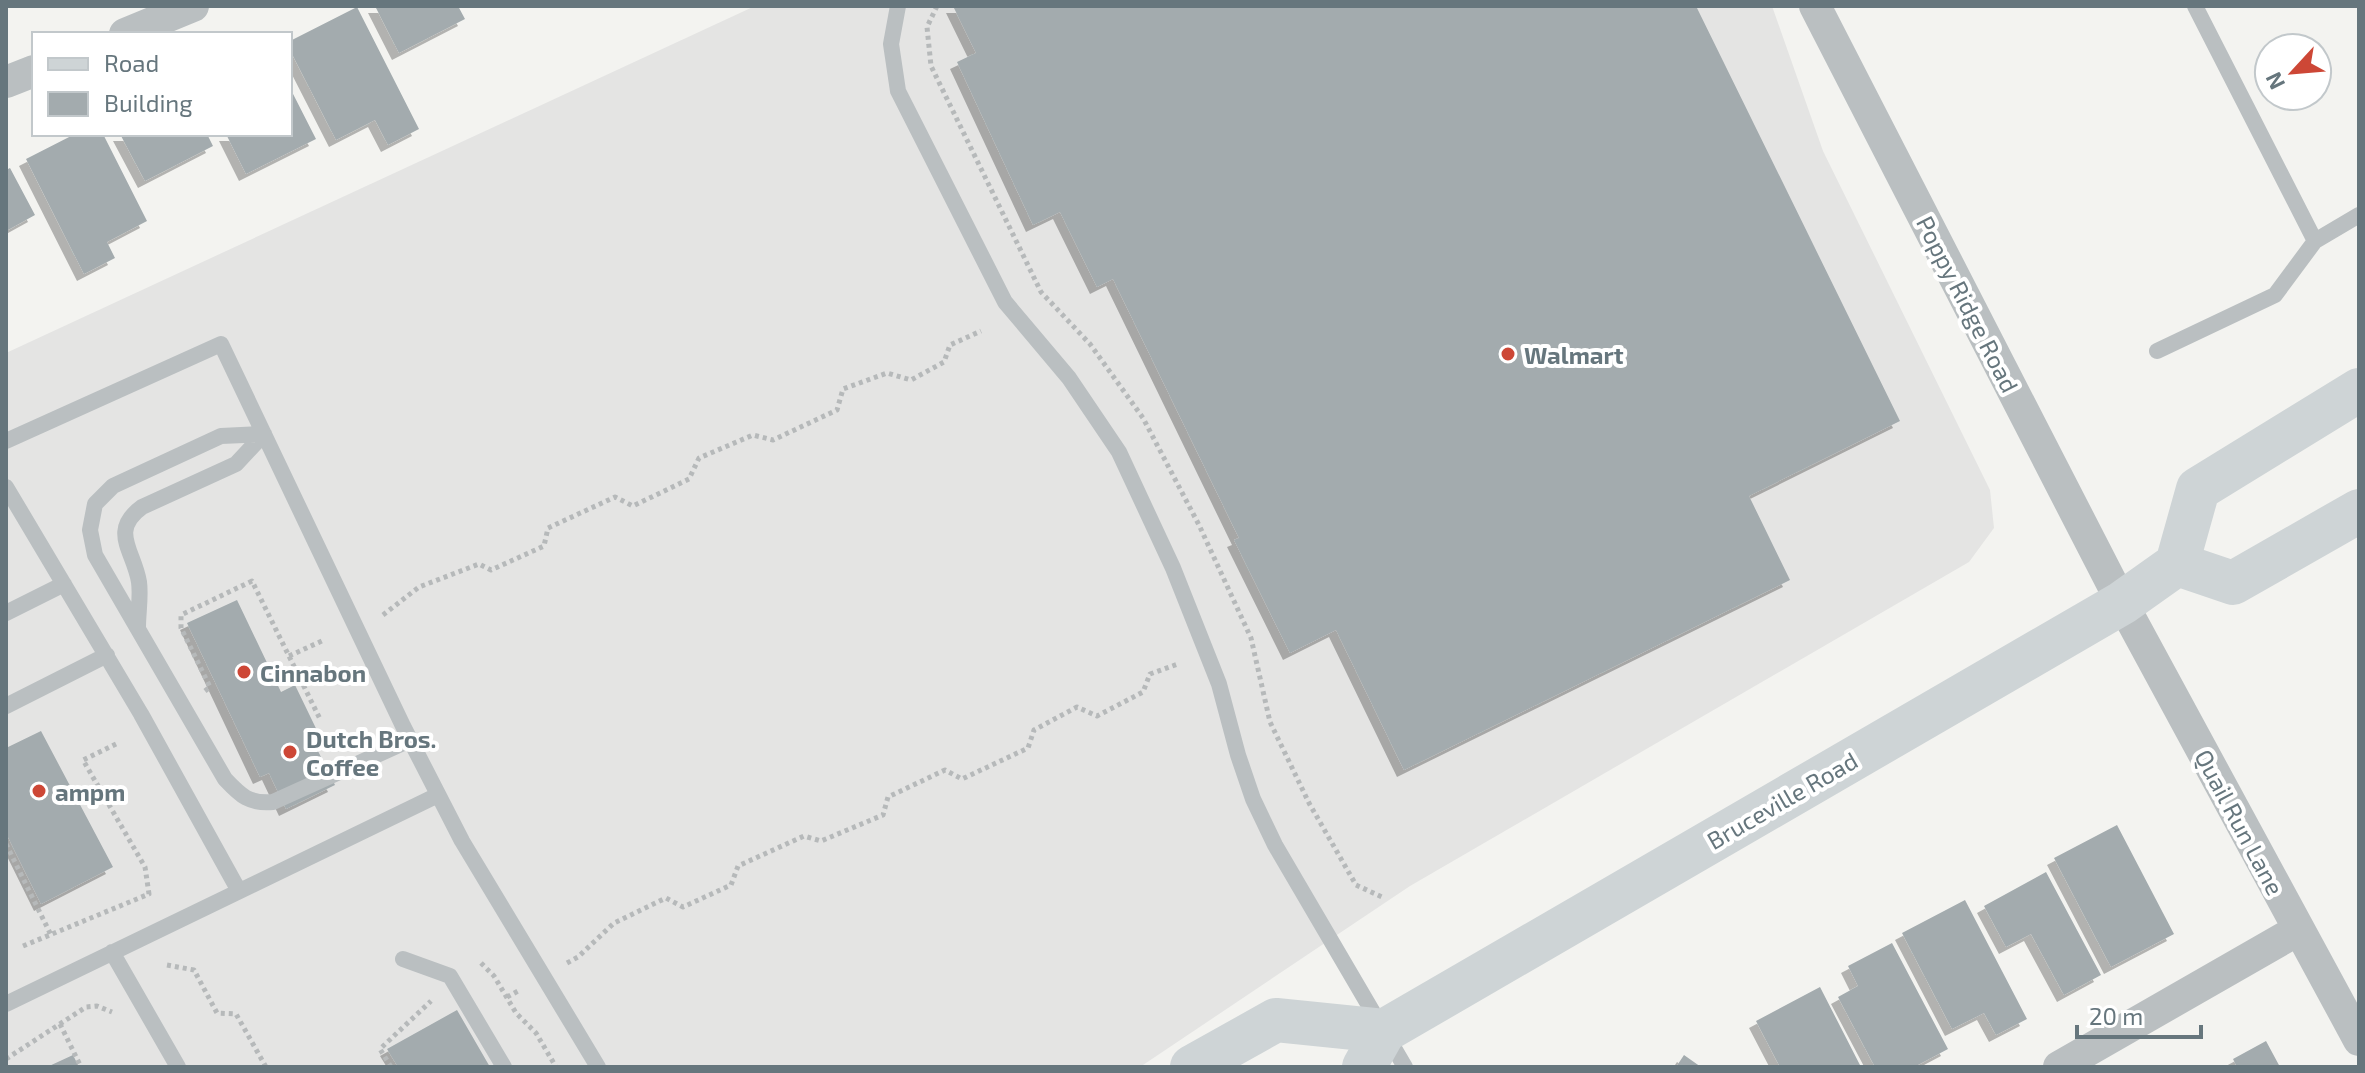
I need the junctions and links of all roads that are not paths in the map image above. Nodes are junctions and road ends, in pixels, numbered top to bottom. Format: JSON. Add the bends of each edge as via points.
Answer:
{"nodes":[{"id":1,"x":193,"y":6,"type":"edge"},
{"id":2,"x":898,"y":6,"type":"edge"},
{"id":3,"x":1815,"y":6,"type":"edge"},
{"id":4,"x":2195,"y":6,"type":"edge"},
{"id":5,"x":130,"y":32,"type":"edge"},
{"id":6,"x":32,"y":72,"type":"edge"},
{"id":7,"x":6,"y":82,"type":"edge"},
{"id":8,"x":2359,"y":215,"type":"edge"},
{"id":9,"x":2315,"y":241,"type":"junction"},
{"id":10,"x":2157,"y":351,"type":"dead end"},
{"id":11,"x":2359,"y":390,"type":"edge"},
{"id":12,"x":264,"y":434,"type":"junction"},
{"id":13,"x":6,"y":441,"type":"edge"},
{"id":14,"x":6,"y":487,"type":"edge"},
{"id":15,"x":2359,"y":511,"type":"edge"},
{"id":16,"x":2177,"y":564,"type":"junction"},
{"id":17,"x":64,"y":584,"type":"junction"},
{"id":18,"x":2122,"y":603,"type":"junction"},
{"id":19,"x":6,"y":613,"type":"edge"},
{"id":20,"x":138,"y":628,"type":"junction"},
{"id":21,"x":107,"y":655,"type":"junction"},
{"id":22,"x":6,"y":706,"type":"edge"},
{"id":23,"x":410,"y":740,"type":"junction"},
{"id":24,"x":438,"y":795,"type":"junction"},
{"id":25,"x":239,"y":891,"type":"junction"},
{"id":26,"x":2298,"y":930,"type":"junction"},
{"id":27,"x":112,"y":952,"type":"junction"},
{"id":28,"x":403,"y":959,"type":"dead end"},
{"id":29,"x":6,"y":1004,"type":"edge"},
{"id":30,"x":2359,"y":1040,"type":"edge"},
{"id":31,"x":1384,"y":1055,"type":"edge"},
{"id":32,"x":178,"y":1067,"type":"edge"},
{"id":33,"x":504,"y":1067,"type":"edge"},
{"id":34,"x":598,"y":1067,"type":"edge"},
{"id":35,"x":1192,"y":1067,"type":"edge"},
{"id":36,"x":2059,"y":1067,"type":"edge"}],
"edges":[{"from":1,"to":5,"type":"street"},
{"from":2,"to":31,"type":"lane","via":[[891,44],[898,91],[1005,302],[1069,378],[1119,452],[1215,674],[1253,799]]},
{"from":3,"to":18,"type":"street","name":"Poppy Ridge Road"},
{"from":4,"to":9,"type":"lane"},
{"from":6,"to":7,"type":"street"},
{"from":8,"to":9,"type":"lane"},
{"from":9,"to":10,"type":"lane","via":[[2275,295]]},
{"from":11,"to":16,"type":"main road","via":[[2198,489]]},
{"from":12,"to":13,"type":"lane","via":[[221,344]]},
{"from":12,"to":20,"type":"lane","via":[[236,464],[129,517],[124,533],[139,582]]},
{"from":12,"to":20,"type":"lane","via":[[221,436],[113,486],[95,504],[90,530],[95,555]]},
{"from":12,"to":23,"type":"lane"},
{"from":14,"to":17,"type":"lane"},
{"from":15,"to":16,"type":"main road","via":[[2233,583]]},
{"from":16,"to":18,"type":"main road","name":"Bruceville Road"},
{"from":17,"to":19,"type":"lane"},
{"from":17,"to":21,"type":"lane"},
{"from":18,"to":26,"type":"street","name":"Quail Run Lane"},
{"from":18,"to":31,"type":"main road","name":"Bruceville Road"},
{"from":20,"to":23,"type":"lane","via":[[225,779],[242,798],[256,804],[273,802]]},
{"from":21,"to":22,"type":"lane"},
{"from":21,"to":25,"type":"lane"},
{"from":23,"to":24,"type":"lane"},
{"from":24,"to":25,"type":"lane"},
{"from":24,"to":34,"type":"lane"},
{"from":25,"to":27,"type":"lane"},
{"from":26,"to":30,"type":"street","name":"Quail Run Lane"},
{"from":26,"to":36,"type":"street"},
{"from":27,"to":29,"type":"lane"},
{"from":27,"to":32,"type":"lane"},
{"from":28,"to":33,"type":"lane","via":[[450,976]]},
{"from":31,"to":35,"type":"main road","via":[[1276,1020]]}]}
